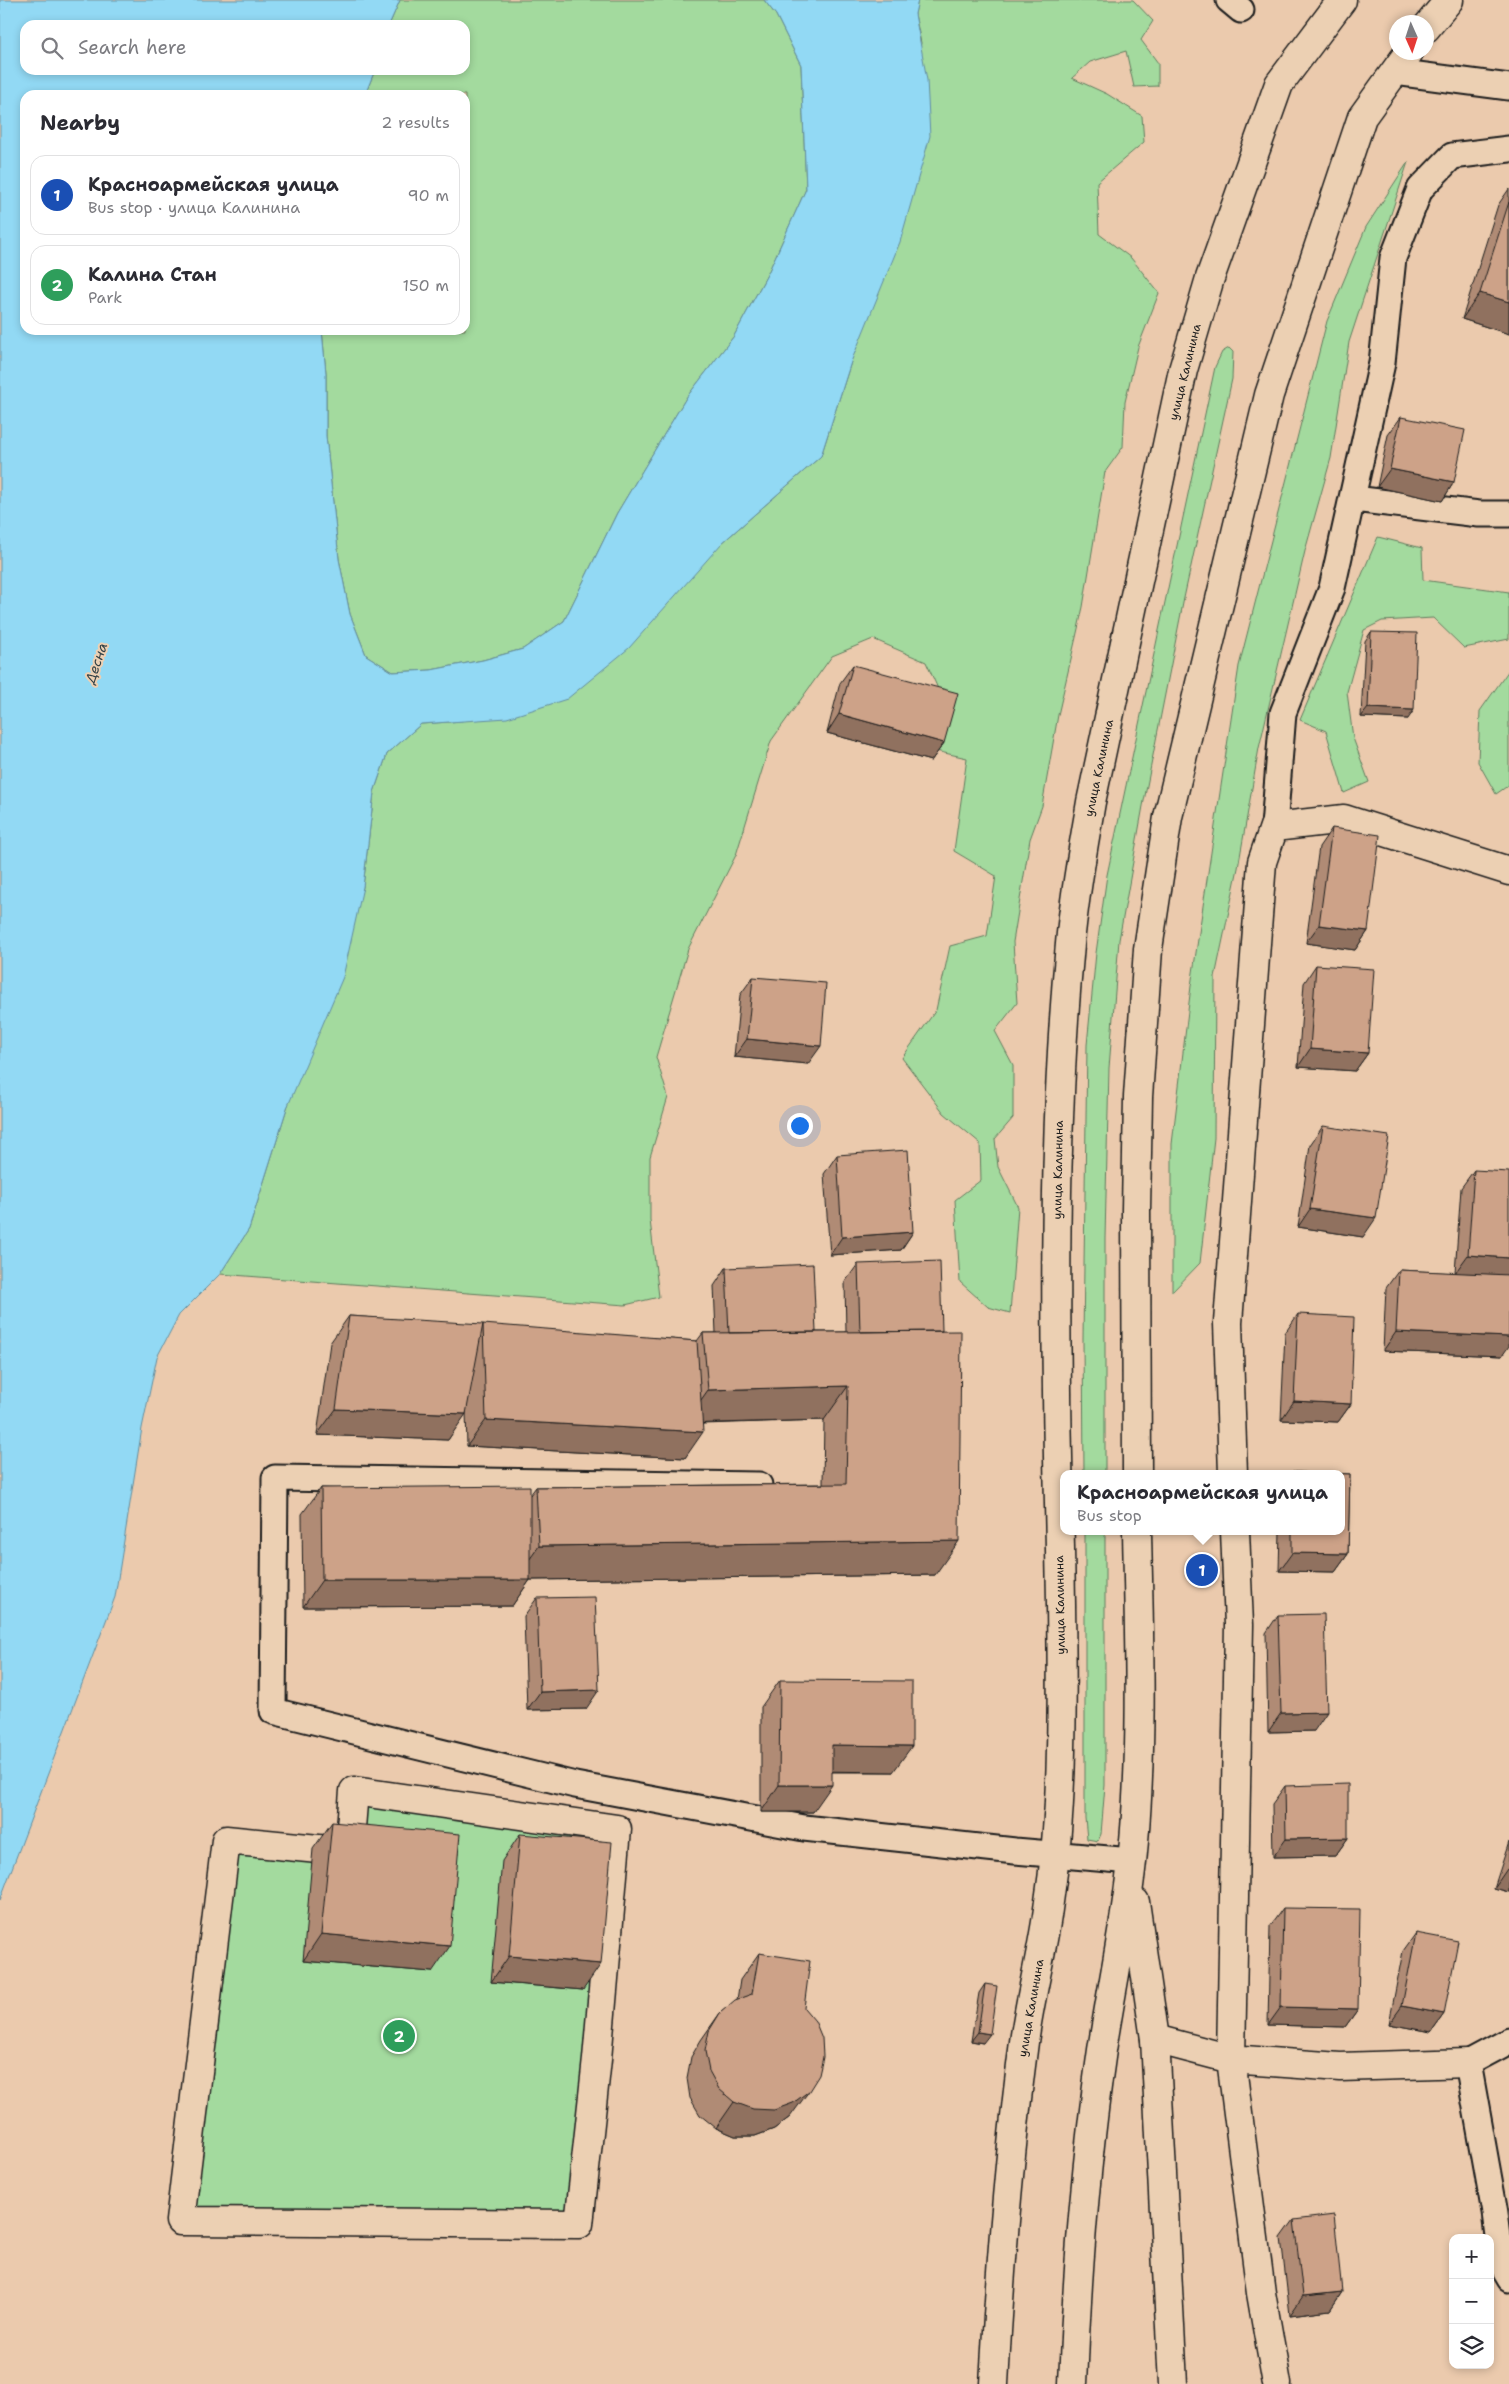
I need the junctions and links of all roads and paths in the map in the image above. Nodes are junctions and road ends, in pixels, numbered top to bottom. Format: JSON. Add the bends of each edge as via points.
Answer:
{"nodes":[{"id":1,"x":1342,"y":0,"type":"edge"},
{"id":2,"x":1449,"y":0,"type":"edge"},
{"id":3,"x":1434,"y":18,"type":"edge"},
{"id":4,"x":1402,"y":62,"type":"edge"},
{"id":5,"x":1509,"y":87,"type":"edge"},
{"id":6,"x":1509,"y":149,"type":"edge"},
{"id":7,"x":1354,"y":499,"type":"junction"},
{"id":8,"x":1509,"y":514,"type":"edge"},
{"id":9,"x":1274,"y":827,"type":"junction"},
{"id":10,"x":1509,"y":871,"type":"edge"},
{"id":11,"x":1137,"y":1470,"type":"edge"},
{"id":12,"x":1234,"y":1470,"type":"edge"},
{"id":13,"x":784,"y":1486,"type":"edge"},
{"id":14,"x":1137,"y":1535,"type":"edge"},
{"id":15,"x":1235,"y":1535,"type":"edge"},
{"id":16,"x":1054,"y":1855,"type":"junction"},
{"id":17,"x":1131,"y":1871,"type":"junction"},
{"id":18,"x":1155,"y":2039,"type":"junction"},
{"id":19,"x":1509,"y":2041,"type":"edge"},
{"id":20,"x":1231,"y":2059,"type":"junction"},
{"id":21,"x":1468,"y":2063,"type":"junction"},
{"id":22,"x":579,"y":2224,"type":"joint"},
{"id":23,"x":1509,"y":2279,"type":"edge"},
{"id":24,"x":994,"y":2384,"type":"edge"},
{"id":25,"x":1073,"y":2384,"type":"edge"},
{"id":26,"x":1173,"y":2384,"type":"edge"},
{"id":27,"x":1277,"y":2384,"type":"edge"}],
"edges":[{"from":1,"to":16,"type":"main road","name":"улица Калинина","via":[[1279,84],[1210,278],[1181,379],[1091,802],[1079,873],[1070,941],[1060,1094],[1056,1321],[1062,1702]]},
{"from":2,"to":3,"type":"main road"},
{"from":4,"to":5,"type":"lane"},
{"from":4,"to":11,"type":"main road","via":[[1362,117],[1269,395],[1168,817],[1148,949],[1138,1097],[1134,1311]]},
{"from":6,"to":7,"type":"lane","via":[[1452,156],[1420,189],[1393,258],[1382,363]]},
{"from":7,"to":8,"type":"lane","via":[[1479,514]]},
{"from":7,"to":9,"type":"lane","via":[[1332,588],[1283,713]]},
{"from":9,"to":10,"type":"main road","via":[[1344,818]]},
{"from":9,"to":12,"type":"main road","via":[[1262,862],[1228,1322]]},
{"from":13,"to":16,"type":"lane","via":[[275,1478],[273,1711],[575,1784],[804,1828]]},
{"from":14,"to":17,"type":"main road","via":[[1139,1754]]},
{"from":15,"to":20,"type":"main road","via":[[1239,1624]]},
{"from":16,"to":17,"type":"lane"},
{"from":16,"to":24,"type":"main road","name":"улица Калинина","via":[[1025,2036],[1009,2167]]},
{"from":17,"to":18,"type":"main road"},
{"from":17,"to":25,"type":"main road","via":[[1102,2049],[1086,2175]]},
{"from":18,"to":20,"type":"main road"},
{"from":18,"to":26,"type":"main road"},
{"from":19,"to":21,"type":"lane"},
{"from":20,"to":21,"type":"main road","via":[[1340,2067]]},
{"from":20,"to":27,"type":"main road","via":[[1261,2293]]},
{"from":21,"to":23,"type":"lane","via":[[1502,2266]]},
{"from":22,"to":22,"type":"main road","via":[[617,1829],[354,1791],[349,1852],[226,1840],[180,2221]]}]}
